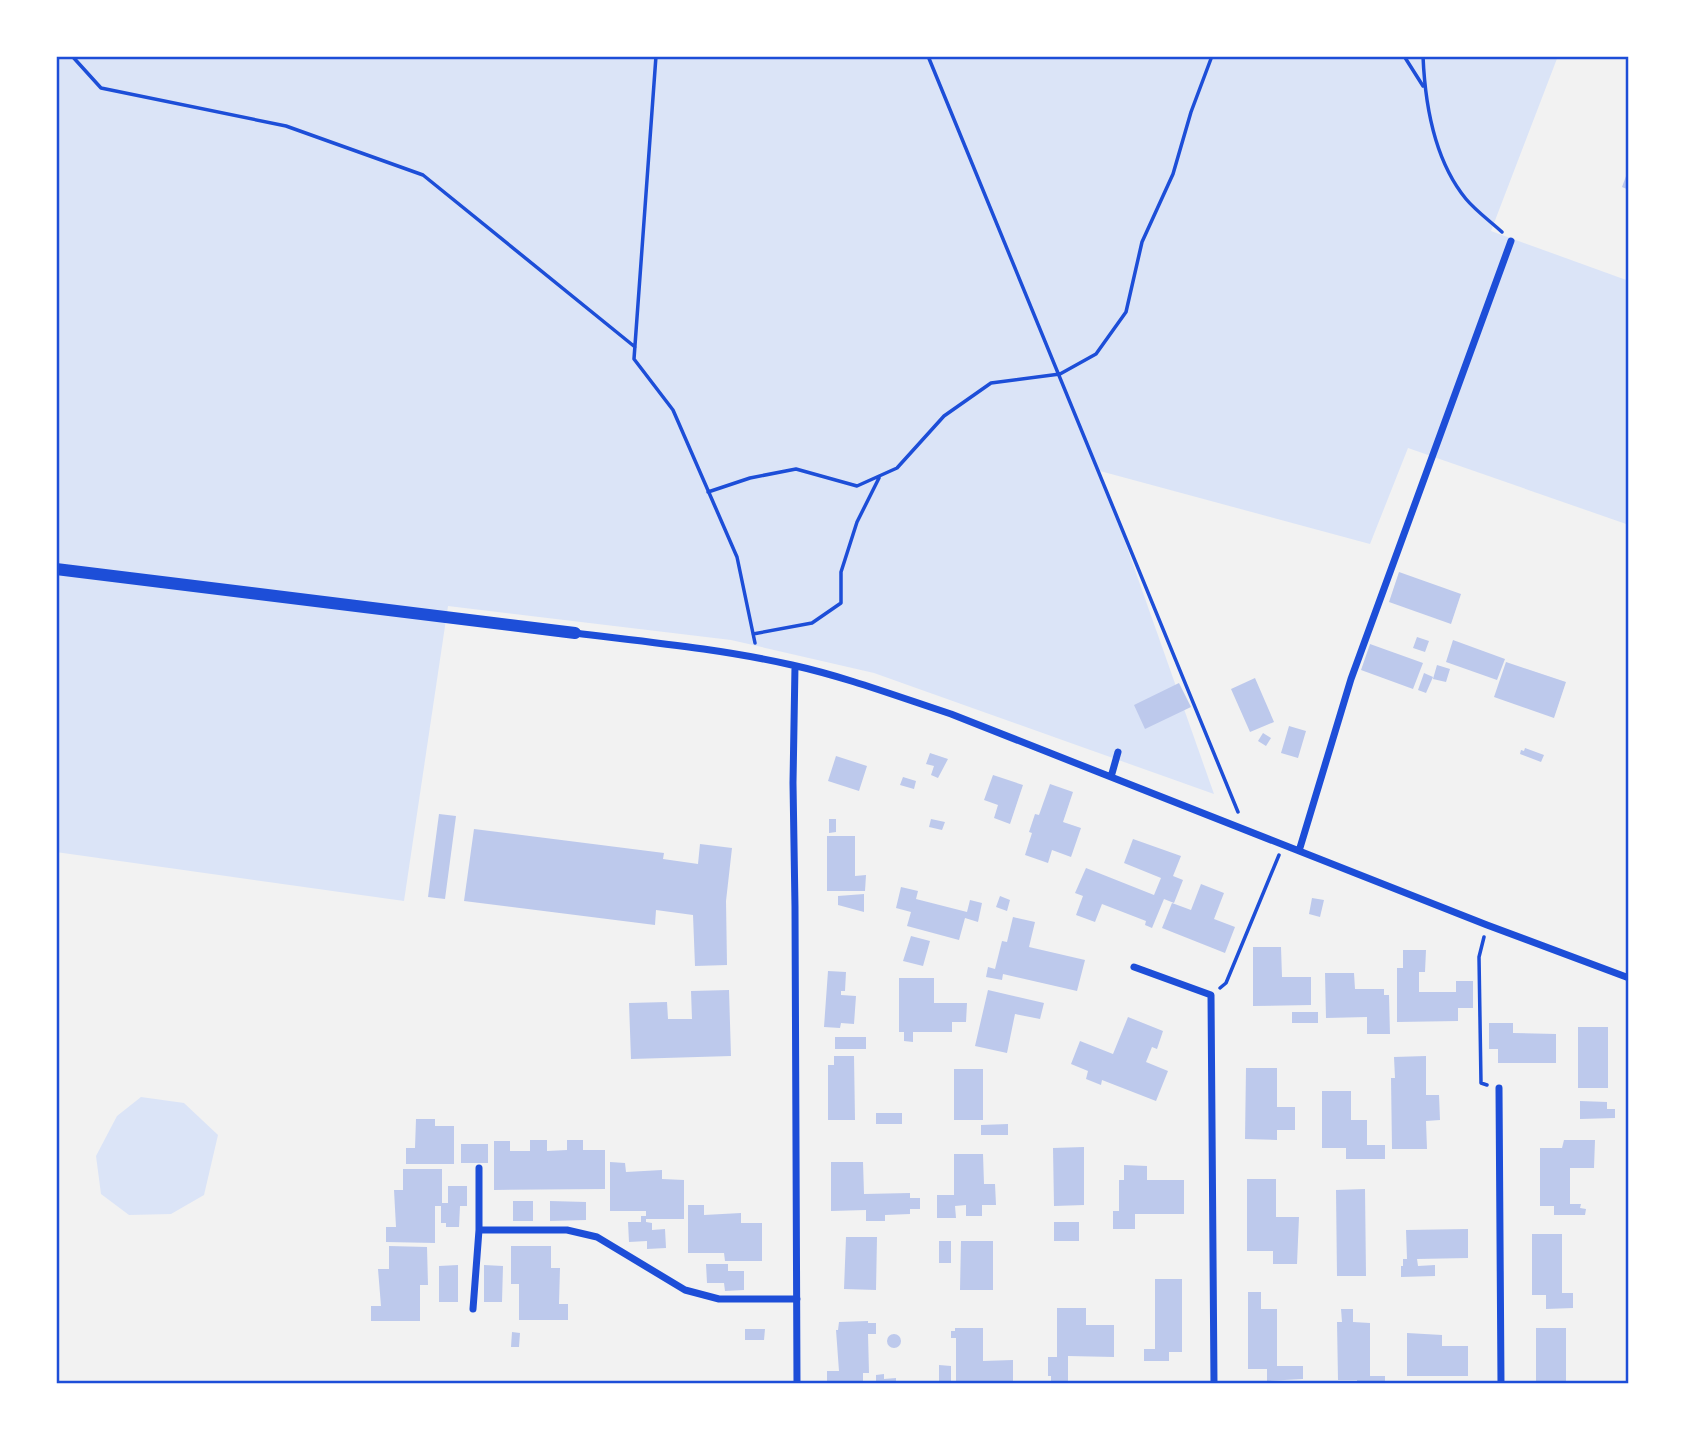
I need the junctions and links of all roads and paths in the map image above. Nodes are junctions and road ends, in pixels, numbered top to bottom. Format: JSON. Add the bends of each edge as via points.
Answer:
{"nodes":[{"id":1,"x":72,"y":56,"type":"edge"},
{"id":2,"x":656,"y":56,"type":"edge"},
{"id":3,"x":928,"y":56,"type":"edge"},
{"id":4,"x":1212,"y":56,"type":"edge"},
{"id":5,"x":1404,"y":56,"type":"edge"},
{"id":6,"x":1423,"y":56,"type":"edge"},
{"id":7,"x":1424,"y":88,"type":"junction"},
{"id":8,"x":1511,"y":241,"type":"joint"},
{"id":9,"x":635,"y":346,"type":"junction"},
{"id":10,"x":1060,"y":374,"type":"junction"},
{"id":11,"x":880,"y":476,"type":"junction"},
{"id":12,"x":708,"y":492,"type":"junction"},
{"id":13,"x":56,"y":569,"type":"edge"},
{"id":14,"x":575,"y":633,"type":"joint"},
{"id":15,"x":753,"y":634,"type":"junction"},
{"id":16,"x":758,"y":659,"type":"junction"},
{"id":17,"x":795,"y":666,"type":"junction"},
{"id":18,"x":1118,"y":752,"type":"dead end"},
{"id":19,"x":1111,"y":777,"type":"junction"},
{"id":20,"x":1242,"y":828,"type":"junction"},
{"id":21,"x":1285,"y":844,"type":"junction"},
{"id":22,"x":1299,"y":851,"type":"junction"},
{"id":23,"x":1487,"y":925,"type":"junction"},
{"id":24,"x":1134,"y":967,"type":"dead end"},
{"id":25,"x":1629,"y":978,"type":"edge"},
{"id":26,"x":1211,"y":995,"type":"junction"},
{"id":27,"x":1499,"y":1088,"type":"joint"},
{"id":28,"x":479,"y":1168,"type":"dead end"},
{"id":29,"x":479,"y":1230,"type":"junction"},
{"id":30,"x":797,"y":1299,"type":"junction"},
{"id":31,"x":473,"y":1309,"type":"dead end"},
{"id":32,"x":797,"y":1384,"type":"edge"},
{"id":33,"x":1214,"y":1384,"type":"edge"},
{"id":34,"x":1501,"y":1384,"type":"edge"}],
"edges":[{"from":1,"to":9,"type":"path","via":[[101,88],[286,126],[423,175]]},
{"from":2,"to":9,"type":"path"},
{"from":3,"to":10,"type":"path"},
{"from":4,"to":10,"type":"path","via":[[1173,174],[1142,242],[1126,312],[1096,354]]},
{"from":5,"to":7,"type":"path"},
{"from":6,"to":7,"type":"path"},
{"from":7,"to":8,"type":"path","via":[[1441,162],[1466,199]]},
{"from":8,"to":22,"type":"street","via":[[1351,679]]},
{"from":9,"to":12,"type":"path","via":[[634,359],[673,410]]},
{"from":10,"to":11,"type":"path","via":[[991,383],[944,416],[897,468]]},
{"from":10,"to":20,"type":"path","via":[[1237,803]]},
{"from":11,"to":12,"type":"path","via":[[857,486],[796,469]]},
{"from":11,"to":15,"type":"path","via":[[857,522],[841,572],[841,603],[812,623]]},
{"from":12,"to":15,"type":"path","via":[[737,557]]},
{"from":13,"to":14,"type":"street"},
{"from":14,"to":16,"type":"street"},
{"from":15,"to":16,"type":"path"},
{"from":16,"to":17,"type":"street"},
{"from":17,"to":19,"type":"street","via":[[951,714]]},
{"from":17,"to":30,"type":"street"},
{"from":18,"to":19,"type":"street"},
{"from":19,"to":20,"type":"street"},
{"from":20,"to":21,"type":"street"},
{"from":21,"to":22,"type":"street"},
{"from":21,"to":26,"type":"path","via":[[1226,982]]},
{"from":22,"to":23,"type":"street"},
{"from":23,"to":25,"type":"street"},
{"from":23,"to":27,"type":"path","via":[[1479,957],[1481,1083]]},
{"from":24,"to":26,"type":"street"},
{"from":26,"to":33,"type":"street"},
{"from":27,"to":34,"type":"street"},
{"from":28,"to":29,"type":"street"},
{"from":29,"to":30,"type":"street","via":[[567,1230],[597,1237],[685,1290],[719,1299]]},
{"from":29,"to":31,"type":"street"},
{"from":30,"to":32,"type":"street"}]}
